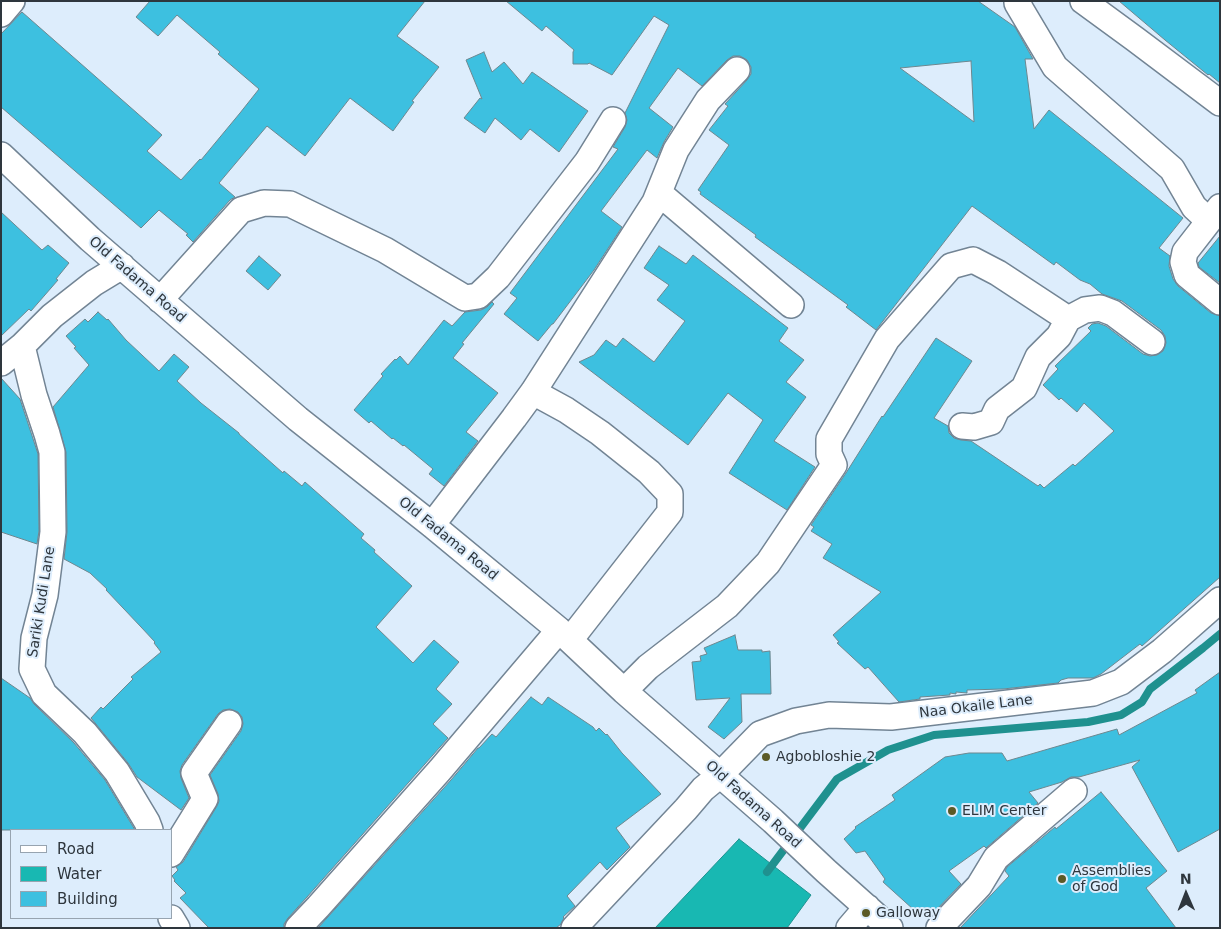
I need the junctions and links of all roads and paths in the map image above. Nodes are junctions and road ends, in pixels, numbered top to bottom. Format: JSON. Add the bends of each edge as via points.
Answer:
{"nodes":[{"id":1,"x":12,"y":1,"type":"edge"},
{"id":2,"x":1019,"y":1,"type":"edge"},
{"id":3,"x":1083,"y":1,"type":"edge"},
{"id":4,"x":1,"y":14,"type":"edge"},
{"id":5,"x":737,"y":70,"type":"dead end"},
{"id":6,"x":1220,"y":103,"type":"edge"},
{"id":7,"x":613,"y":120,"type":"dead end"},
{"id":8,"x":1,"y":155,"type":"edge"},
{"id":9,"x":659,"y":193,"type":"junction"},
{"id":10,"x":1214,"y":214,"type":"edge"},
{"id":11,"x":122,"y":266,"type":"junction"},
{"id":12,"x":160,"y":300,"type":"junction"},
{"id":13,"x":1220,"y":302,"type":"edge"},
{"id":14,"x":791,"y":305,"type":"dead end"},
{"id":15,"x":1068,"y":319,"type":"junction"},
{"id":16,"x":1152,"y":342,"type":"dead end"},
{"id":17,"x":22,"y":346,"type":"junction"},
{"id":18,"x":1,"y":363,"type":"edge"},
{"id":19,"x":533,"y":392,"type":"junction"},
{"id":20,"x":962,"y":426,"type":"dead end"},
{"id":21,"x":432,"y":525,"type":"junction"},
{"id":22,"x":1220,"y":600,"type":"edge"},
{"id":23,"x":564,"y":635,"type":"junction"},
{"id":24,"x":624,"y":692,"type":"junction"},
{"id":25,"x":230,"y":723,"type":"dead end"},
{"id":26,"x":720,"y":775,"type":"junction"},
{"id":27,"x":1074,"y":791,"type":"dead end"},
{"id":28,"x":150,"y":829,"type":"edge"},
{"id":29,"x":172,"y":852,"type":"edge"},
{"id":30,"x":867,"y":907,"type":"junction"},
{"id":31,"x":298,"y":928,"type":"edge"},
{"id":32,"x":574,"y":928,"type":"edge"},
{"id":33,"x":849,"y":928,"type":"edge"},
{"id":34,"x":890,"y":928,"type":"edge"},
{"id":35,"x":939,"y":928,"type":"edge"}],
"edges":[{"from":1,"to":4,"type":"street"},
{"from":2,"to":10,"type":"street","via":[[1017,3],[1055,67],[1172,169],[1194,207]]},
{"from":3,"to":6,"type":"street"},
{"from":5,"to":9,"type":"street","via":[[708,100],[676,150]]},
{"from":7,"to":12,"type":"street","via":[[587,162],[498,277],[478,296],[465,298],[385,250],[290,204],[264,203],[242,210]]},
{"from":8,"to":11,"type":"street","name":"Old Fadama Road"},
{"from":9,"to":14,"type":"street"},
{"from":9,"to":19,"type":"street"},
{"from":10,"to":13,"type":"street","via":[[1185,252],[1183,262],[1187,275]]},
{"from":11,"to":12,"type":"street","name":"Old Fadama Road"},
{"from":11,"to":17,"type":"street","via":[[94,283]]},
{"from":12,"to":21,"type":"street","name":"Old Fadama Road","via":[[298,419]]},
{"from":15,"to":16,"type":"street","via":[[1085,310],[1100,308],[1113,313]]},
{"from":15,"to":20,"type":"street","via":[[1059,336],[1038,357],[1024,388],[997,409],[991,422],[974,427]]},
{"from":15,"to":24,"type":"street","via":[[973,260],[951,266],[886,339],[830,439],[829,454],[834,465],[768,563],[727,606],[648,667]]},
{"from":17,"to":18,"type":"street"},
{"from":17,"to":28,"type":"street","name":"Sariki Kudi Lane","via":[[52,452],[53,532],[45,595],[34,638],[32,669],[44,694],[85,733],[117,772]]},
{"from":19,"to":21,"type":"street"},
{"from":19,"to":23,"type":"street","via":[[600,433],[649,472],[670,494],[670,512]]},
{"from":21,"to":23,"type":"street","name":"Old Fadama Road"},
{"from":22,"to":26,"type":"street","name":"Naa Okaile Lane","via":[[1121,682],[1093,693],[891,717],[829,715],[796,721],[760,734]]},
{"from":23,"to":24,"type":"street","name":"Old Fadama Road"},
{"from":23,"to":31,"type":"street"},
{"from":24,"to":26,"type":"street","name":"Old Fadama Road"},
{"from":25,"to":29,"type":"street","via":[[194,773],[205,799]]},
{"from":26,"to":30,"type":"street","name":"Old Fadama Road"},
{"from":26,"to":32,"type":"street","name":"Naa Okaile Lane"},
{"from":27,"to":35,"type":"street","via":[[996,858],[979,886]]},
{"from":30,"to":33,"type":"street"},
{"from":30,"to":34,"type":"street","name":"Old Fadama Road"}]}
